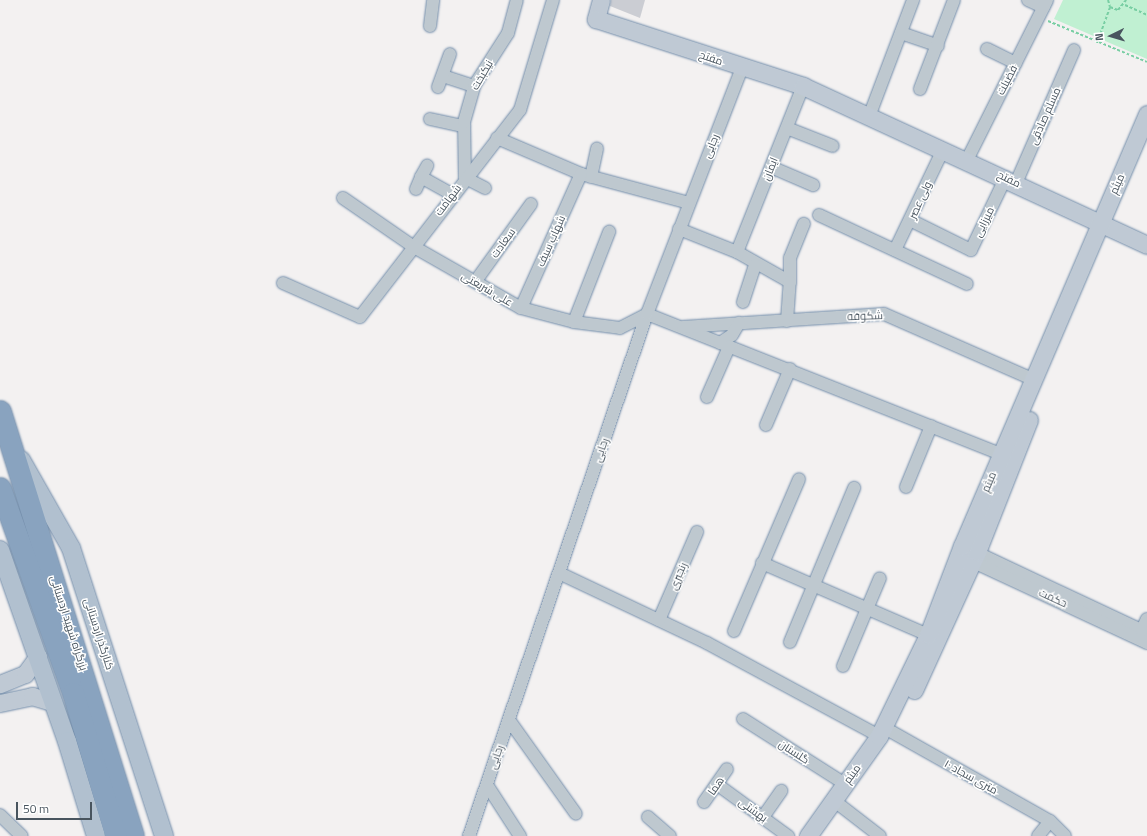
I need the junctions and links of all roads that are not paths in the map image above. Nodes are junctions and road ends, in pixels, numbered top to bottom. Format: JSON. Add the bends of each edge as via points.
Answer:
{"nodes":[{"id":1,"x":433,"y":0,"type":"edge"},
{"id":2,"x":517,"y":0,"type":"edge"},
{"id":3,"x":553,"y":0,"type":"edge"},
{"id":4,"x":601,"y":0,"type":"edge"},
{"id":5,"x":913,"y":0,"type":"edge"},
{"id":6,"x":954,"y":0,"type":"edge"},
{"id":7,"x":1028,"y":0,"type":"edge"},
{"id":8,"x":1043,"y":8,"type":"edge"},
{"id":9,"x":430,"y":26,"type":"dead end"},
{"id":10,"x":901,"y":33,"type":"junction"},
{"id":11,"x":938,"y":46,"type":"junction"},
{"id":12,"x":987,"y":49,"type":"dead end"},
{"id":13,"x":1074,"y":50,"type":"dead end"},
{"id":14,"x":450,"y":54,"type":"dead end"},
{"id":15,"x":1016,"y":63,"type":"junction"},
{"id":16,"x":742,"y":68,"type":"junction"},
{"id":17,"x":443,"y":76,"type":"junction"},
{"id":18,"x":474,"y":86,"type":"junction"},
{"id":19,"x":803,"y":86,"type":"junction"},
{"id":20,"x":438,"y":88,"type":"dead end"},
{"id":21,"x":920,"y":89,"type":"dead end"},
{"id":22,"x":870,"y":114,"type":"junction"},
{"id":23,"x":1147,"y":114,"type":"edge"},
{"id":24,"x":430,"y":119,"type":"dead end"},
{"id":25,"x":464,"y":126,"type":"junction"},
{"id":26,"x":786,"y":128,"type":"junction"},
{"id":27,"x":497,"y":138,"type":"junction"},
{"id":28,"x":1147,"y":140,"type":"edge"},
{"id":29,"x":833,"y":146,"type":"dead end"},
{"id":30,"x":597,"y":149,"type":"dead end"},
{"id":31,"x":943,"y":150,"type":"junction"},
{"id":32,"x":967,"y":160,"type":"junction"},
{"id":33,"x":427,"y":166,"type":"dead end"},
{"id":34,"x":771,"y":167,"type":"junction"},
{"id":35,"x":586,"y":176,"type":"junction"},
{"id":36,"x":422,"y":178,"type":"junction"},
{"id":37,"x":465,"y":178,"type":"junction"},
{"id":38,"x":1011,"y":180,"type":"junction"},
{"id":39,"x":813,"y":185,"type":"dead end"},
{"id":40,"x":485,"y":188,"type":"dead end"},
{"id":41,"x":416,"y":189,"type":"dead end"},
{"id":42,"x":452,"y":195,"type":"junction"},
{"id":43,"x":343,"y":198,"type":"dead end"},
{"id":44,"x":688,"y":203,"type":"junction"},
{"id":45,"x":531,"y":204,"type":"dead end"},
{"id":46,"x":819,"y":215,"type":"dead end"},
{"id":47,"x":910,"y":220,"type":"junction"},
{"id":48,"x":804,"y":224,"type":"dead end"},
{"id":49,"x":1104,"y":226,"type":"junction"},
{"id":50,"x":679,"y":229,"type":"junction"},
{"id":51,"x":609,"y":232,"type":"dead end"},
{"id":52,"x":1147,"y":245,"type":"edge"},
{"id":53,"x":414,"y":247,"type":"junction"},
{"id":54,"x":896,"y":250,"type":"junction"},
{"id":55,"x":737,"y":252,"type":"junction"},
{"id":56,"x":755,"y":265,"type":"junction"},
{"id":57,"x":475,"y":282,"type":"junction"},
{"id":58,"x":790,"y":282,"type":"junction"},
{"id":59,"x":283,"y":283,"type":"dead end"},
{"id":60,"x":967,"y":284,"type":"dead end"},
{"id":61,"x":743,"y":302,"type":"dead end"},
{"id":62,"x":521,"y":308,"type":"junction"},
{"id":63,"x":647,"y":314,"type":"junction"},
{"id":64,"x":787,"y":320,"type":"junction"},
{"id":65,"x":574,"y":322,"type":"junction"},
{"id":66,"x":739,"y":323,"type":"junction"},
{"id":67,"x":682,"y":328,"type":"junction"},
{"id":68,"x":724,"y":345,"type":"junction"},
{"id":69,"x":790,"y":369,"type":"junction"},
{"id":70,"x":1034,"y":380,"type":"junction"},
{"id":71,"x":707,"y":397,"type":"dead end"},
{"id":72,"x":0,"y":411,"type":"edge"},
{"id":73,"x":766,"y":425,"type":"dead end"},
{"id":74,"x":931,"y":426,"type":"junction"},
{"id":75,"x":11,"y":443,"type":"junction"},
{"id":76,"x":1001,"y":454,"type":"junction"},
{"id":77,"x":799,"y":479,"type":"dead end"},
{"id":78,"x":906,"y":487,"type":"dead end"},
{"id":79,"x":0,"y":488,"type":"edge"},
{"id":80,"x":854,"y":488,"type":"dead end"},
{"id":81,"x":697,"y":532,"type":"dead end"},
{"id":82,"x":0,"y":550,"type":"edge"},
{"id":83,"x":968,"y":554,"type":"junction"},
{"id":84,"x":762,"y":563,"type":"junction"},
{"id":85,"x":559,"y":573,"type":"junction"},
{"id":86,"x":880,"y":578,"type":"dead end"},
{"id":87,"x":812,"y":584,"type":"junction"},
{"id":88,"x":867,"y":607,"type":"junction"},
{"id":89,"x":659,"y":620,"type":"junction"},
{"id":90,"x":1145,"y":627,"type":"edge"},
{"id":91,"x":734,"y":631,"type":"dead end"},
{"id":92,"x":928,"y":635,"type":"junction"},
{"id":93,"x":790,"y":642,"type":"dead end"},
{"id":94,"x":1147,"y":643,"type":"edge"},
{"id":95,"x":38,"y":656,"type":"junction"},
{"id":96,"x":842,"y":666,"type":"dead end"},
{"id":97,"x":0,"y":684,"type":"edge"},
{"id":98,"x":52,"y":702,"type":"junction"},
{"id":99,"x":0,"y":704,"type":"edge"},
{"id":100,"x":743,"y":719,"type":"dead end"},
{"id":101,"x":509,"y":720,"type":"junction"},
{"id":102,"x":886,"y":734,"type":"junction"},
{"id":103,"x":727,"y":769,"type":"dead end"},
{"id":104,"x":845,"y":784,"type":"junction"},
{"id":105,"x":487,"y":785,"type":"junction"},
{"id":106,"x":718,"y":785,"type":"junction"},
{"id":107,"x":781,"y":791,"type":"dead end"},
{"id":108,"x":704,"y":802,"type":"dead end"},
{"id":109,"x":841,"y":806,"type":"junction"},
{"id":110,"x":576,"y":814,"type":"dead end"},
{"id":111,"x":0,"y":816,"type":"edge"},
{"id":112,"x":648,"y":817,"type":"dead end"},
{"id":113,"x":763,"y":818,"type":"junction"},
{"id":114,"x":1050,"y":821,"type":"junction"},
{"id":115,"x":22,"y":836,"type":"edge"},
{"id":116,"x":96,"y":836,"type":"edge"},
{"id":117,"x":116,"y":836,"type":"edge"},
{"id":118,"x":133,"y":836,"type":"edge"},
{"id":119,"x":164,"y":836,"type":"edge"},
{"id":120,"x":469,"y":836,"type":"edge"},
{"id":121,"x":520,"y":836,"type":"edge"},
{"id":122,"x":670,"y":836,"type":"edge"},
{"id":123,"x":788,"y":836,"type":"edge"},
{"id":124,"x":808,"y":836,"type":"edge"},
{"id":125,"x":819,"y":836,"type":"edge"},
{"id":126,"x":880,"y":836,"type":"edge"},
{"id":127,"x":1038,"y":836,"type":"edge"},
{"id":128,"x":1065,"y":836,"type":"edge"}],
"edges":[{"from":1,"to":9,"type":"street"},
{"from":2,"to":18,"type":"street","name":"نیکبخت","via":[[508,33]]},
{"from":3,"to":27,"type":"street","name":"شهامت","via":[[520,110]]},
{"from":4,"to":16,"type":"main road","name":"مفتح","via":[[596,19]]},
{"from":5,"to":10,"type":"street"},
{"from":6,"to":11,"type":"street"},
{"from":7,"to":8,"type":"street"},
{"from":8,"to":15,"type":"street","name":"فضیلت"},
{"from":10,"to":11,"type":"street"},
{"from":10,"to":22,"type":"street"},
{"from":11,"to":21,"type":"street"},
{"from":12,"to":15,"type":"street"},
{"from":13,"to":38,"type":"street","name":"مسلم صادقی"},
{"from":14,"to":17,"type":"street"},
{"from":15,"to":32,"type":"street","name":"فضیلت"},
{"from":16,"to":19,"type":"main road","name":"مفتح"},
{"from":16,"to":44,"type":"street","name":"رجایی"},
{"from":17,"to":18,"type":"street"},
{"from":17,"to":20,"type":"street"},
{"from":18,"to":25,"type":"street","name":"نیکبخت"},
{"from":19,"to":22,"type":"main road","name":"مفتح"},
{"from":19,"to":26,"type":"street","name":"ایمان"},
{"from":22,"to":31,"type":"main road","name":"مفتح"},
{"from":23,"to":49,"type":"main road","name":"میثم"},
{"from":24,"to":25,"type":"street"},
{"from":25,"to":37,"type":"street","name":"نیکبخت"},
{"from":26,"to":29,"type":"street"},
{"from":26,"to":34,"type":"street","name":"ایمان"},
{"from":27,"to":35,"type":"street"},
{"from":27,"to":37,"type":"street","name":"شهامت"},
{"from":28,"to":49,"type":"main road","name":"میثم"},
{"from":30,"to":35,"type":"street","name":"شهاب سیف"},
{"from":31,"to":32,"type":"main road","name":"مفتح"},
{"from":31,"to":47,"type":"street","name":"ولی عصر"},
{"from":32,"to":38,"type":"main road","name":"مفتح"},
{"from":33,"to":36,"type":"street"},
{"from":34,"to":39,"type":"street"},
{"from":34,"to":55,"type":"street","name":"ایمان"},
{"from":35,"to":44,"type":"street"},
{"from":35,"to":62,"type":"street","name":"شهاب سیف"},
{"from":36,"to":41,"type":"street"},
{"from":36,"to":42,"type":"street"},
{"from":37,"to":40,"type":"street"},
{"from":37,"to":42,"type":"street","name":"شهامت"},
{"from":38,"to":47,"type":"street","name":"میرزایی","via":[[970,250]]},
{"from":38,"to":49,"type":"main road","name":"مفتح"},
{"from":42,"to":53,"type":"street","name":"شهامت"},
{"from":43,"to":53,"type":"street","name":"علی شریعتی"},
{"from":44,"to":50,"type":"street","name":"رجایی"},
{"from":45,"to":57,"type":"street","name":"سعادت"},
{"from":46,"to":54,"type":"street"},
{"from":47,"to":54,"type":"street","name":"ولی عصر"},
{"from":48,"to":58,"type":"street","via":[[790,258]]},
{"from":49,"to":52,"type":"main road","name":"مفتح"},
{"from":49,"to":70,"type":"main road","name":"میثم"},
{"from":49,"to":83,"type":"main road","name":"میثم"},
{"from":50,"to":55,"type":"street"},
{"from":50,"to":63,"type":"street","name":"رجایی"},
{"from":51,"to":65,"type":"street"},
{"from":53,"to":57,"type":"street","name":"علی شریعتی"},
{"from":53,"to":59,"type":"street","name":"شهامت","via":[[360,317]]},
{"from":54,"to":60,"type":"street"},
{"from":55,"to":56,"type":"street"},
{"from":56,"to":58,"type":"street"},
{"from":56,"to":61,"type":"street"},
{"from":57,"to":62,"type":"street","name":"علی شریعتی"},
{"from":58,"to":64,"type":"street"},
{"from":62,"to":65,"type":"street","name":"علی شریعتی"},
{"from":63,"to":65,"type":"street","name":"علی شریعتی","via":[[620,328]]},
{"from":63,"to":67,"type":"street"},
{"from":63,"to":85,"type":"street","name":"رجایی"},
{"from":64,"to":66,"type":"street","name":"شکوفه"},
{"from":64,"to":70,"type":"street","name":"شکوفه","via":[[884,314]]},
{"from":66,"to":67,"type":"street","name":"شکوفه"},
{"from":66,"to":68,"type":"street"},
{"from":67,"to":68,"type":"street"},
{"from":68,"to":69,"type":"street"},
{"from":68,"to":71,"type":"street"},
{"from":69,"to":73,"type":"street"},
{"from":69,"to":74,"type":"street"},
{"from":70,"to":76,"type":"main road","name":"میثم"},
{"from":72,"to":75,"type":"highway","name":"بزرگراه شهید اردستانی"},
{"from":74,"to":76,"type":"street"},
{"from":74,"to":78,"type":"street"},
{"from":75,"to":118,"type":"highway","name":"بزرگراه شهید اردستانی"},
{"from":75,"to":119,"type":"main road","name":"کنارگذر اردستانی","via":[[71,548]]},
{"from":76,"to":83,"type":"main road","name":"میثم"},
{"from":77,"to":84,"type":"street"},
{"from":79,"to":117,"type":"highway","name":"بزرگراه شهید اردستانی","via":[[73,693]]},
{"from":80,"to":87,"type":"street"},
{"from":81,"to":89,"type":"street","name":"رنجبری"},
{"from":82,"to":95,"type":"main road"},
{"from":83,"to":90,"type":"street","name":"حکمت"},
{"from":83,"to":92,"type":"main road","name":"میثم"},
{"from":83,"to":94,"type":"street","name":"حکمت"},
{"from":83,"to":102,"type":"main road","name":"میثم"},
{"from":84,"to":87,"type":"street"},
{"from":84,"to":91,"type":"street"},
{"from":85,"to":89,"type":"street","name":"۱۰ متری سجاد"},
{"from":85,"to":101,"type":"street","name":"رجایی"},
{"from":86,"to":88,"type":"street"},
{"from":87,"to":88,"type":"street"},
{"from":87,"to":93,"type":"street"},
{"from":88,"to":92,"type":"street"},
{"from":88,"to":96,"type":"street"},
{"from":89,"to":102,"type":"street","name":"۱۰ متری سجاد"},
{"from":92,"to":102,"type":"main road","name":"میثم"},
{"from":95,"to":97,"type":"main road","via":[[25,674]]},
{"from":95,"to":98,"type":"main road"},
{"from":98,"to":99,"type":"main road","via":[[32,696]]},
{"from":98,"to":116,"type":"main road"},
{"from":100,"to":104,"type":"street","name":"گلستان"},
{"from":101,"to":105,"type":"street","name":"رجایی"},
{"from":101,"to":110,"type":"street"},
{"from":102,"to":104,"type":"main road","name":"میثم"},
{"from":102,"to":109,"type":"main road","name":"میثم"},
{"from":102,"to":114,"type":"street","name":"۱۰ متری سجاد"},
{"from":103,"to":106,"type":"street","name":"هما"},
{"from":104,"to":124,"type":"main road","name":"میثم"},
{"from":105,"to":120,"type":"street","name":"رجایی"},
{"from":105,"to":121,"type":"street"},
{"from":106,"to":108,"type":"street","name":"هما"},
{"from":106,"to":113,"type":"street","name":"بهشتی"},
{"from":107,"to":113,"type":"street"},
{"from":109,"to":125,"type":"main road","name":"میثم"},
{"from":109,"to":126,"type":"street"},
{"from":111,"to":115,"type":"street"},
{"from":112,"to":122,"type":"street"},
{"from":113,"to":123,"type":"street","name":"بهشتی"},
{"from":114,"to":127,"type":"street"},
{"from":114,"to":128,"type":"street","name":"۱۰ متری سجاد"}]}
